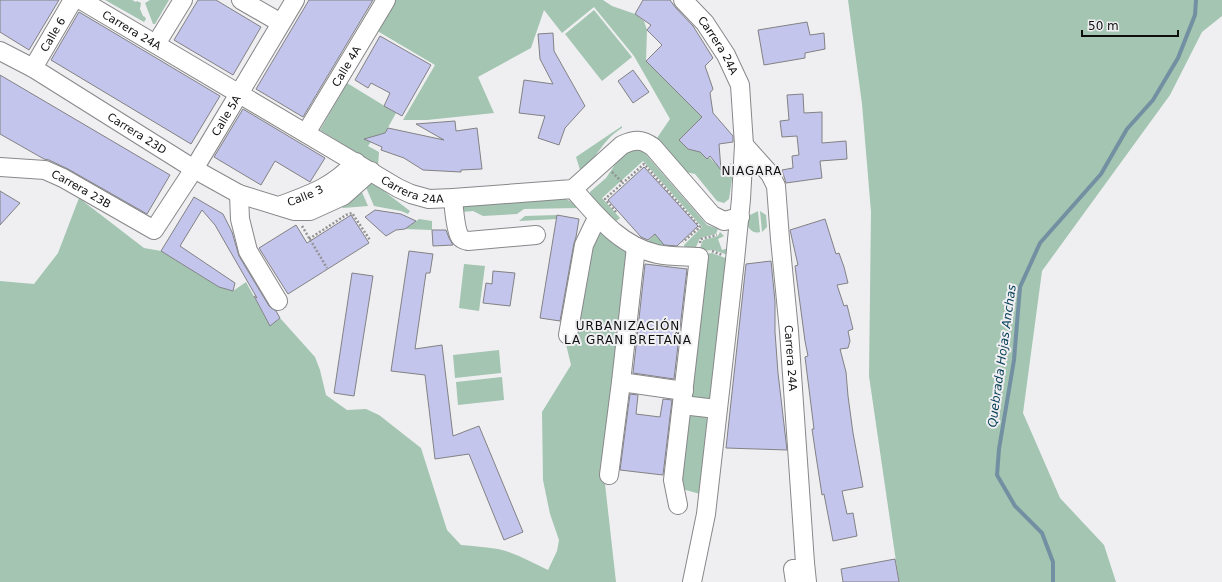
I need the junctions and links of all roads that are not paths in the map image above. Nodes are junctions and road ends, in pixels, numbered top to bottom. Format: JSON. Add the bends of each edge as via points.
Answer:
{"nodes":[{"id":1,"x":73,"y":0,"type":"edge"},
{"id":2,"x":81,"y":0,"type":"edge"},
{"id":3,"x":182,"y":0,"type":"edge"},
{"id":4,"x":241,"y":0,"type":"edge"},
{"id":5,"x":295,"y":0,"type":"edge"},
{"id":6,"x":386,"y":0,"type":"edge"},
{"id":7,"x":683,"y":0,"type":"edge"},
{"id":8,"x":281,"y":23,"type":"junction"},
{"id":9,"x":156,"y":44,"type":"junction"},
{"id":10,"x":0,"y":51,"type":"edge"},
{"id":11,"x":33,"y":68,"type":"junction"},
{"id":12,"x":239,"y":93,"type":"junction"},
{"id":13,"x":306,"y":133,"type":"junction"},
{"id":14,"x":744,"y":145,"type":"junction"},
{"id":15,"x":356,"y":162,"type":"junction"},
{"id":16,"x":0,"y":167,"type":"edge"},
{"id":17,"x":194,"y":169,"type":"junction"},
{"id":18,"x":371,"y":171,"type":"junction"},
{"id":19,"x":573,"y":189,"type":"junction"},
{"id":20,"x":239,"y":194,"type":"junction"},
{"id":21,"x":453,"y":198,"type":"junction"},
{"id":22,"x":287,"y":209,"type":"junction"},
{"id":23,"x":600,"y":219,"type":"junction"},
{"id":24,"x":732,"y":219,"type":"junction"},
{"id":25,"x":156,"y":229,"type":"joint"},
{"id":26,"x":536,"y":235,"type":"dead end"},
{"id":27,"x":636,"y":247,"type":"junction"},
{"id":28,"x":278,"y":301,"type":"dead end"},
{"id":29,"x":568,"y":335,"type":"dead end"},
{"id":30,"x":621,"y":382,"type":"junction"},
{"id":31,"x":683,"y":398,"type":"junction"},
{"id":32,"x":717,"y":410,"type":"junction"},
{"id":33,"x":609,"y":475,"type":"dead end"},
{"id":34,"x":678,"y":505,"type":"dead end"},
{"id":35,"x":805,"y":564,"type":"junction"},
{"id":36,"x":692,"y":582,"type":"edge"},
{"id":37,"x":795,"y":582,"type":"edge"},
{"id":38,"x":807,"y":582,"type":"edge"}],
"edges":[{"from":1,"to":11,"type":"street","name":"Calle 6"},
{"from":2,"to":9,"type":"street","name":"Carrera 24A"},
{"from":3,"to":9,"type":"street"},
{"from":4,"to":8,"type":"street"},
{"from":5,"to":8,"type":"street","name":"Calle 5A"},
{"from":6,"to":13,"type":"street","name":"Calle 4A"},
{"from":7,"to":14,"type":"street","name":"Carrera 24A","via":[[705,23],[726,55],[740,85]]},
{"from":8,"to":12,"type":"street","name":"Calle 5A"},
{"from":9,"to":12,"type":"street","name":"Carrera 24A"},
{"from":10,"to":11,"type":"street","name":"Carrera 23D"},
{"from":11,"to":17,"type":"street","name":"Carrera 23D"},
{"from":12,"to":13,"type":"street","name":"Carrera 24A"},
{"from":12,"to":17,"type":"street","name":"Calle 5A"},
{"from":13,"to":15,"type":"street","name":"Carrera 24A"},
{"from":14,"to":24,"type":"street","name":"Carrera 24A"},
{"from":14,"to":35,"type":"street","name":"Carrera 24A","via":[[770,174],[776,186]]},
{"from":15,"to":18,"type":"street","name":"Carrera 24A"},
{"from":15,"to":22,"type":"street","name":"Calle 3","via":[[331,184]]},
{"from":16,"to":25,"type":"street","name":"Carrera 23B","via":[[45,170],[152,230]]},
{"from":17,"to":20,"type":"street","name":"Carrera 23D"},
{"from":17,"to":25,"type":"street","name":"Calle 5A"},
{"from":18,"to":21,"type":"street","name":"Carrera 24A","via":[[411,194],[429,199]]},
{"from":18,"to":22,"type":"street","name":"Calle 3","via":[[343,196],[310,211]]},
{"from":19,"to":21,"type":"street","name":"Carrera 24A"},
{"from":19,"to":23,"type":"street"},
{"from":19,"to":24,"type":"street","via":[[622,145],[632,140],[646,142],[712,215]]},
{"from":20,"to":22,"type":"street","name":"Carrera 23D"},
{"from":20,"to":28,"type":"street","via":[[240,219],[248,251]]},
{"from":21,"to":26,"type":"street","via":[[459,236],[463,240]]},
{"from":23,"to":27,"type":"street","via":[[621,239]]},
{"from":23,"to":29,"type":"street","via":[[594,224],[584,245]]},
{"from":24,"to":32,"type":"street","name":"Carrera 24A","via":[[735,260]]},
{"from":27,"to":30,"type":"street"},
{"from":27,"to":31,"type":"street","via":[[655,254],[699,257]]},
{"from":30,"to":31,"type":"street"},
{"from":30,"to":33,"type":"street"},
{"from":31,"to":32,"type":"street"},
{"from":31,"to":34,"type":"street","via":[[673,480]]},
{"from":32,"to":36,"type":"street","name":"Carrera 24A","via":[[706,514]]},
{"from":35,"to":37,"type":"street","via":[[800,569],[793,569]]},
{"from":35,"to":38,"type":"street","name":"Carrera 24A"}]}
